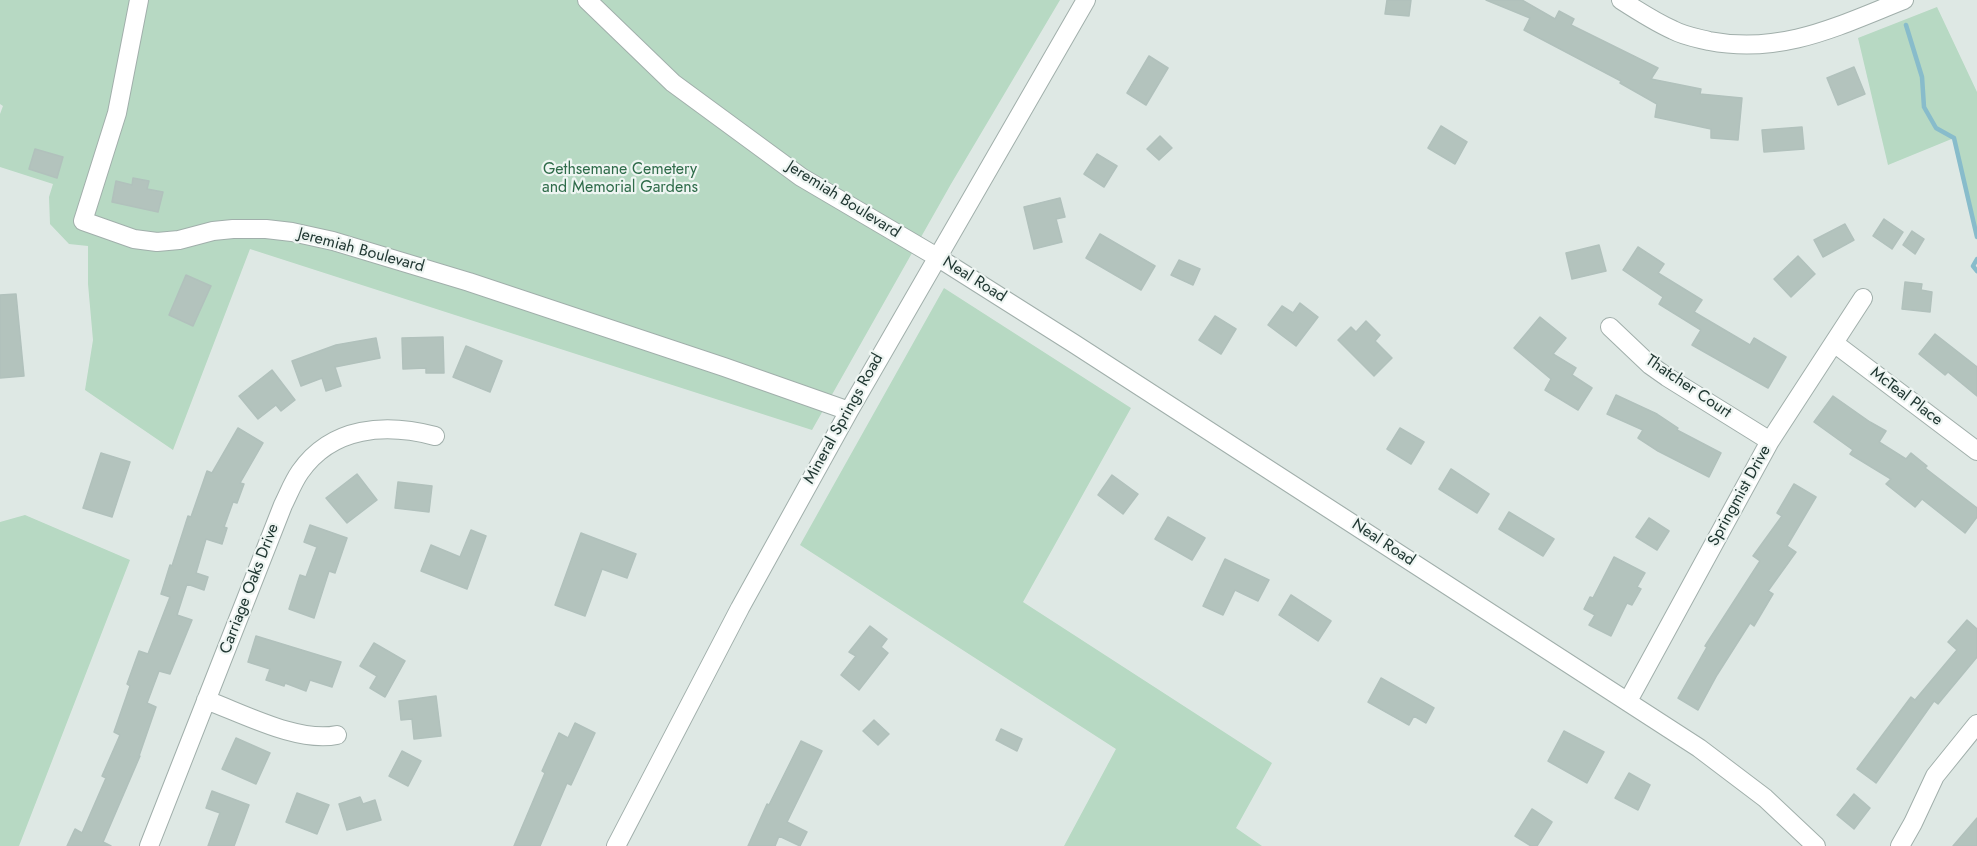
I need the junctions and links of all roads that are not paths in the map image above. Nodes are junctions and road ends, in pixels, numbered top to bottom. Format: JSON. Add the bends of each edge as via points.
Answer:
{"nodes":[{"id":1,"x":140,"y":0,"type":"edge"},
{"id":2,"x":587,"y":0,"type":"edge"},
{"id":3,"x":1086,"y":0,"type":"edge"},
{"id":4,"x":1621,"y":0,"type":"edge"},
{"id":5,"x":1904,"y":0,"type":"edge"},
{"id":6,"x":937,"y":257,"type":"junction"},
{"id":7,"x":1863,"y":298,"type":"dead end"},
{"id":8,"x":1610,"y":327,"type":"dead end"},
{"id":9,"x":1834,"y":344,"type":"junction"},
{"id":10,"x":849,"y":411,"type":"junction"},
{"id":11,"x":435,"y":436,"type":"dead end"},
{"id":12,"x":1770,"y":441,"type":"junction"},
{"id":13,"x":1977,"y":451,"type":"edge"},
{"id":14,"x":206,"y":700,"type":"junction"},
{"id":15,"x":1628,"y":701,"type":"junction"},
{"id":16,"x":1977,"y":724,"type":"edge"},
{"id":17,"x":337,"y":735,"type":"dead end"},
{"id":18,"x":149,"y":846,"type":"edge"},
{"id":19,"x":616,"y":846,"type":"edge"},
{"id":20,"x":1816,"y":846,"type":"edge"},
{"id":21,"x":1900,"y":846,"type":"edge"}],
"edges":[{"from":1,"to":10,"type":"street","name":"Jeremiah Boulevard","via":[[117,113],[83,221],[135,239],[157,242],[213,231],[255,229],[333,241],[469,282]]},
{"from":2,"to":6,"type":"street","name":"Jeremiah Boulevard","via":[[682,90],[801,177]]},
{"from":3,"to":6,"type":"street","name":"Mineral Springs Road"},
{"from":4,"to":5,"type":"street","via":[[1674,31],[1723,43],[1755,45],[1800,39]]},
{"from":6,"to":10,"type":"street","name":"Mineral Springs Road"},
{"from":6,"to":15,"type":"street","name":"Neal Road"},
{"from":7,"to":9,"type":"street","name":"Springmist Drive"},
{"from":8,"to":12,"type":"street","name":"Thatcher Court","via":[[1650,365]]},
{"from":9,"to":12,"type":"street","name":"Springmist Drive"},
{"from":9,"to":13,"type":"street","name":"McTeal Place"},
{"from":10,"to":19,"type":"street","name":"Mineral Springs Road","via":[[734,618]]},
{"from":11,"to":14,"type":"street","name":"Carriage Oaks Drive","via":[[387,428],[358,433],[333,442],[302,470],[284,505]]},
{"from":12,"to":15,"type":"street","name":"Springmist Drive"},
{"from":14,"to":17,"type":"street","via":[[310,737]]},
{"from":14,"to":18,"type":"street","name":"Carriage Oaks Drive"},
{"from":15,"to":20,"type":"street","name":"Neal Road","via":[[1737,776]]},
{"from":16,"to":21,"type":"street","via":[[1935,776]]}]}
